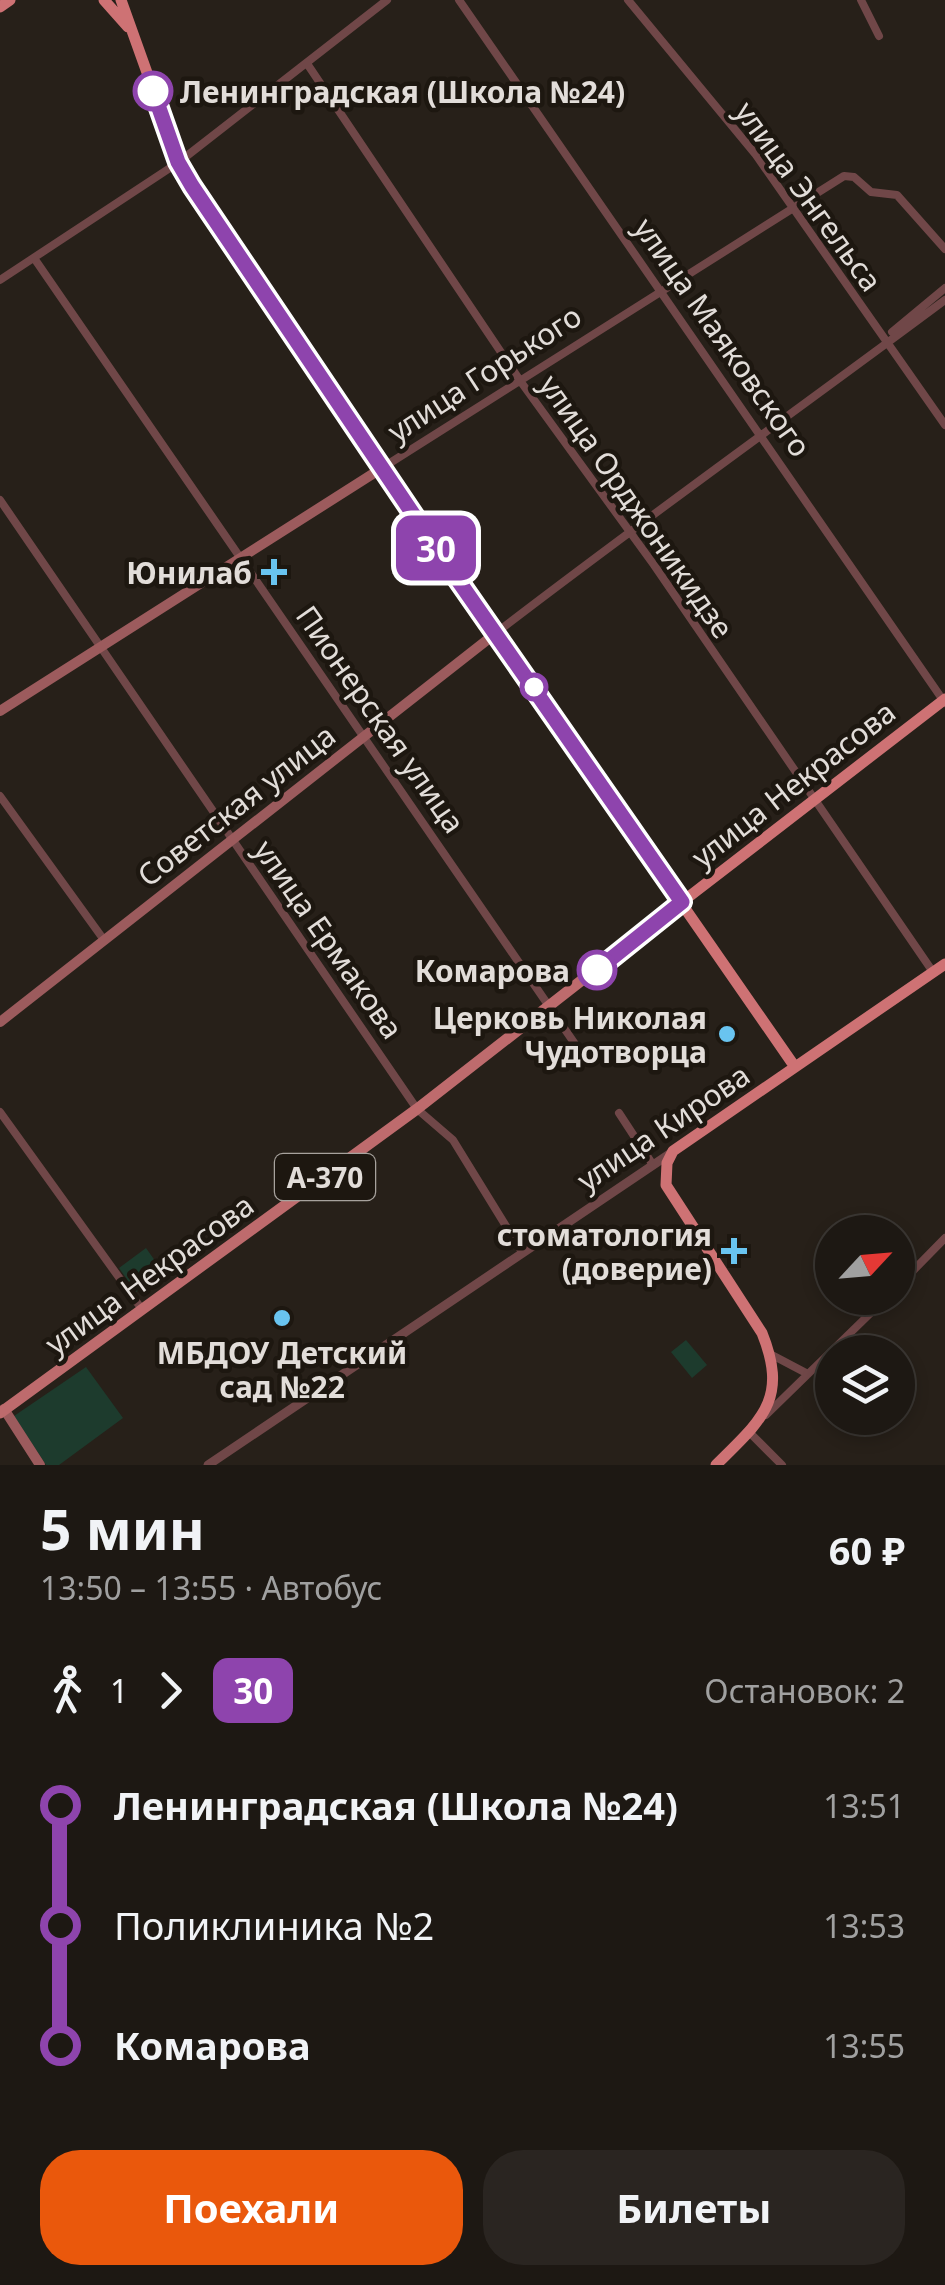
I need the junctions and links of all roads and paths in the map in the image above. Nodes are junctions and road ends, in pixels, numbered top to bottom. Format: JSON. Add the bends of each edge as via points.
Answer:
{"nodes":[{"id":1,"x":10,"y":0,"type":"edge"},
{"id":2,"x":104,"y":0,"type":"edge"},
{"id":3,"x":121,"y":0,"type":"edge"},
{"id":4,"x":387,"y":0,"type":"edge"},
{"id":5,"x":460,"y":0,"type":"edge"},
{"id":6,"x":628,"y":0,"type":"edge"},
{"id":7,"x":861,"y":0,"type":"edge"},
{"id":8,"x":0,"y":6,"type":"edge"},
{"id":9,"x":132,"y":31,"type":"junction"},
{"id":10,"x":879,"y":36,"type":"dead end"},
{"id":11,"x":308,"y":65,"type":"junction"},
{"id":12,"x":178,"y":162,"type":"junction"},
{"id":13,"x":790,"y":208,"type":"junction"},
{"id":14,"x":945,"y":250,"type":"edge"},
{"id":15,"x":34,"y":258,"type":"junction"},
{"id":16,"x":0,"y":280,"type":"edge"},
{"id":17,"x":945,"y":288,"type":"edge"},
{"id":18,"x":664,"y":292,"type":"junction"},
{"id":19,"x":945,"y":300,"type":"edge"},
{"id":20,"x":886,"y":339,"type":"junction"},
{"id":21,"x":520,"y":382,"type":"junction"},
{"id":22,"x":945,"y":425,"type":"edge"},
{"id":23,"x":764,"y":436,"type":"junction"},
{"id":24,"x":382,"y":468,"type":"junction"},
{"id":25,"x":0,"y":500,"type":"edge"},
{"id":26,"x":631,"y":533,"type":"junction"},
{"id":27,"x":240,"y":558,"type":"junction"},
{"id":28,"x":496,"y":633,"type":"junction"},
{"id":29,"x":100,"y":646,"type":"junction"},
{"id":30,"x":944,"y":701,"type":"edge"},
{"id":31,"x":0,"y":711,"type":"edge"},
{"id":32,"x":363,"y":738,"type":"junction"},
{"id":33,"x":0,"y":796,"type":"edge"},
{"id":34,"x":812,"y":801,"type":"junction"},
{"id":35,"x":232,"y":840,"type":"junction"},
{"id":36,"x":682,"y":902,"type":"junction"},
{"id":37,"x":104,"y":940,"type":"junction"},
{"id":38,"x":945,"y":964,"type":"edge"},
{"id":39,"x":933,"y":972,"type":"junction"},
{"id":40,"x":549,"y":1006,"type":"junction"},
{"id":41,"x":0,"y":1022,"type":"edge"},
{"id":42,"x":586,"y":1060,"type":"dead end"},
{"id":43,"x":795,"y":1067,"type":"junction"},
{"id":44,"x":418,"y":1109,"type":"junction"},
{"id":45,"x":0,"y":1112,"type":"edge"},
{"id":46,"x":619,"y":1113,"type":"dead end"},
{"id":47,"x":673,"y":1151,"type":"junction"},
{"id":48,"x":652,"y":1165,"type":"junction"},
{"id":49,"x":666,"y":1185,"type":"junction"},
{"id":50,"x":945,"y":1238,"type":"edge"},
{"id":51,"x":522,"y":1252,"type":"junction"},
{"id":52,"x":915,"y":1269,"type":"edge"},
{"id":53,"x":141,"y":1308,"type":"junction"},
{"id":54,"x":869,"y":1315,"type":"edge"},
{"id":55,"x":770,"y":1354,"type":"junction"},
{"id":56,"x":808,"y":1374,"type":"junction"},
{"id":57,"x":1,"y":1408,"type":"edge"},
{"id":58,"x":763,"y":1418,"type":"junction"},
{"id":59,"x":749,"y":1432,"type":"junction"},
{"id":60,"x":40,"y":1465,"type":"edge"},
{"id":61,"x":208,"y":1465,"type":"edge"},
{"id":62,"x":716,"y":1465,"type":"edge"},
{"id":63,"x":782,"y":1465,"type":"edge"}],
"edges":[{"from":1,"to":8,"type":"highway"},
{"from":2,"to":9,"type":"highway"},
{"from":3,"to":9,"type":"highway"},
{"from":4,"to":11,"type":"street"},
{"from":5,"to":18,"type":"street","name":"улица Маяковского"},
{"from":6,"to":13,"type":"street","name":"улица Энгельса","via":[[756,155]]},
{"from":7,"to":10,"type":"street"},
{"from":9,"to":12,"type":"highway"},
{"from":11,"to":12,"type":"street"},
{"from":11,"to":21,"type":"street","name":"улица Орджоникидзе"},
{"from":12,"to":15,"type":"street"},
{"from":12,"to":24,"type":"highway"},
{"from":13,"to":14,"type":"street","name":"улица Горького","via":[[844,176],[854,177],[871,192],[897,195]]},
{"from":13,"to":18,"type":"street","name":"улица Горького"},
{"from":13,"to":20,"type":"street","name":"улица Энгельса"},
{"from":15,"to":16,"type":"street"},
{"from":15,"to":27,"type":"street","name":"Пионерская улица"},
{"from":17,"to":20,"type":"street","name":"Советская улица"},
{"from":18,"to":21,"type":"street","name":"улица Горького"},
{"from":18,"to":23,"type":"street","name":"улица Маяковского"},
{"from":19,"to":20,"type":"street","name":"Советская улица"},
{"from":20,"to":22,"type":"street","name":"улица Энгельса"},
{"from":20,"to":23,"type":"street","name":"Советская улица"},
{"from":21,"to":24,"type":"street","name":"улица Горького"},
{"from":21,"to":26,"type":"street","name":"улица Орджоникидзе"},
{"from":23,"to":26,"type":"street","name":"Советская улица"},
{"from":23,"to":30,"type":"street","name":"улица Маяковского"},
{"from":24,"to":27,"type":"main road","name":"улица Горького"},
{"from":24,"to":28,"type":"highway"},
{"from":25,"to":29,"type":"street","name":"улица Ермакова"},
{"from":26,"to":28,"type":"street","name":"Советская улица"},
{"from":26,"to":34,"type":"street","name":"улица Орджоникидзе"},
{"from":27,"to":29,"type":"main road","name":"улица Горького"},
{"from":27,"to":32,"type":"street","name":"Пионерская улица"},
{"from":28,"to":32,"type":"main road","name":"Советская улица"},
{"from":28,"to":36,"type":"highway"},
{"from":29,"to":31,"type":"main road","name":"улица Горького"},
{"from":29,"to":35,"type":"street","name":"улица Ермакова"},
{"from":30,"to":34,"type":"highway","name":"улица Некрасова","number":"А-370"},
{"from":32,"to":35,"type":"main road","name":"Советская улица"},
{"from":32,"to":40,"type":"street","name":"Пионерская улица"},
{"from":33,"to":37,"type":"street"},
{"from":34,"to":36,"type":"highway","name":"улица Некрасова","number":"А-370"},
{"from":34,"to":39,"type":"street","name":"улица Орджоникидзе"},
{"from":35,"to":37,"type":"main road","name":"Советская улица"},
{"from":35,"to":44,"type":"street","name":"улица Ермакова"},
{"from":36,"to":40,"type":"main road","name":"улица Некрасова","number":"А-370"},
{"from":36,"to":43,"type":"highway"},
{"from":37,"to":41,"type":"main road","name":"Советская улица"},
{"from":38,"to":39,"type":"highway","name":"улица Кирова"},
{"from":39,"to":43,"type":"highway","name":"улица Кирова"},
{"from":40,"to":42,"type":"street","name":"Пионерская улица"},
{"from":40,"to":44,"type":"main road","name":"улица Некрасова","number":"А-370"},
{"from":43,"to":47,"type":"highway","name":"улица Кирова"},
{"from":44,"to":51,"type":"street","name":"улица Ермакова","via":[[454,1140]]},
{"from":44,"to":53,"type":"main road","name":"улица Некрасова","number":"А-370"},
{"from":45,"to":53,"type":"street"},
{"from":46,"to":48,"type":"street"},
{"from":47,"to":48,"type":"street","name":"улица Кирова"},
{"from":47,"to":49,"type":"highway"},
{"from":48,"to":49,"type":"street"},
{"from":48,"to":51,"type":"street","name":"улица Кирова"},
{"from":49,"to":55,"type":"highway"},
{"from":50,"to":52,"type":"street"},
{"from":51,"to":61,"type":"street","name":"улица Кирова"},
{"from":53,"to":57,"type":"main road","name":"улица Некрасова","number":"А-370"},
{"from":54,"to":56,"type":"street"},
{"from":55,"to":56,"type":"street"},
{"from":55,"to":58,"type":"highway","via":[[772,1398]]},
{"from":56,"to":58,"type":"street"},
{"from":57,"to":60,"type":"main road"},
{"from":58,"to":59,"type":"highway"},
{"from":59,"to":62,"type":"highway"},
{"from":59,"to":63,"type":"street"}]}
